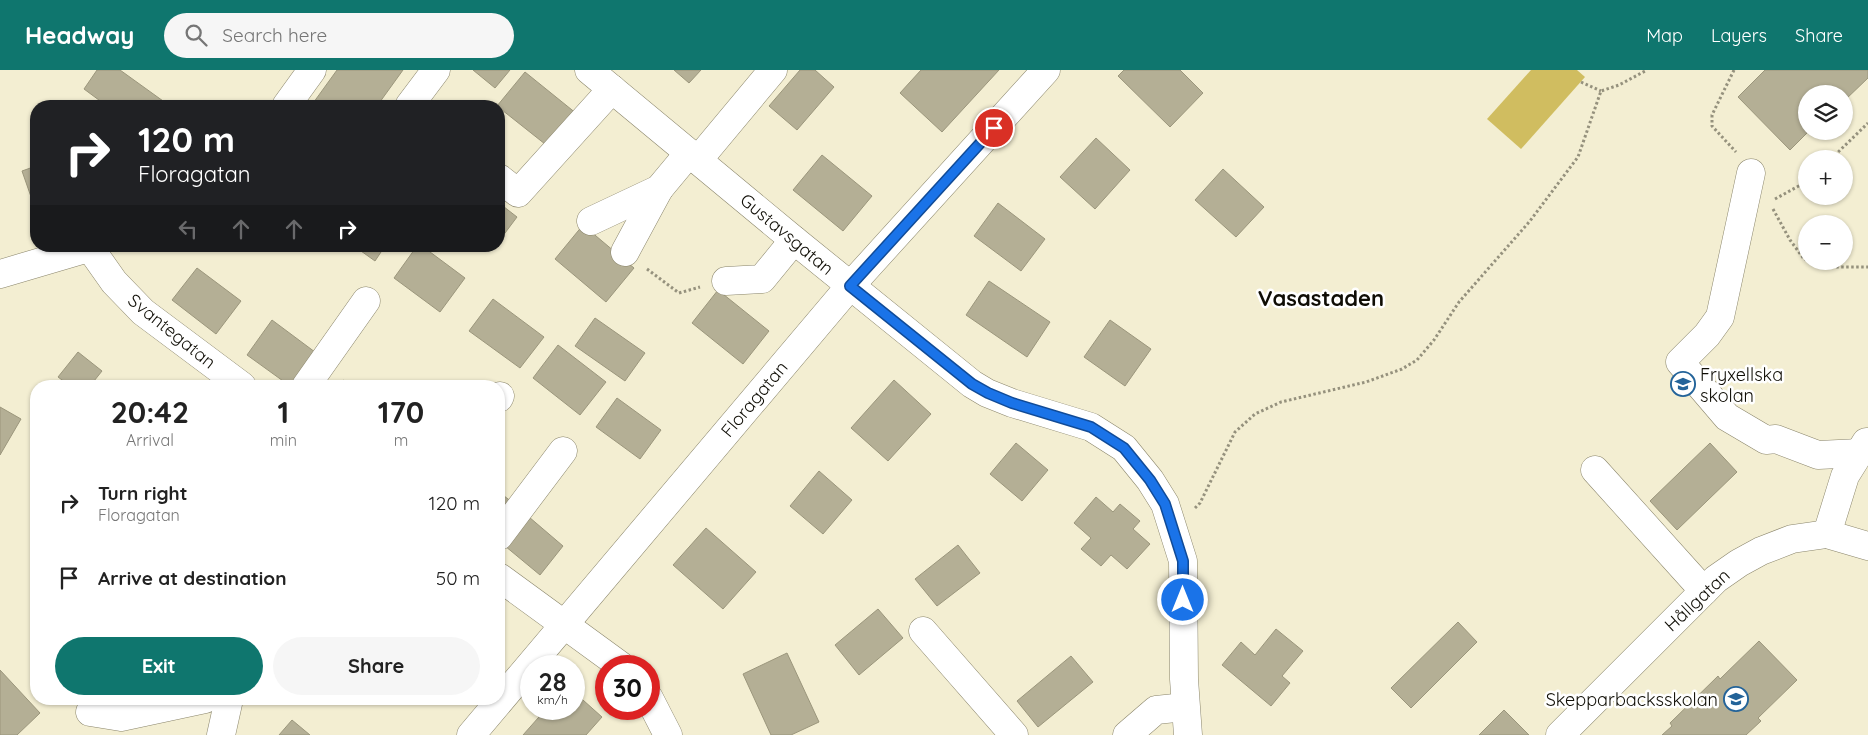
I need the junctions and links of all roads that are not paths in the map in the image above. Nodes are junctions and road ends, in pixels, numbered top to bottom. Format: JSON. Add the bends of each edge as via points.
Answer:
{"nodes":[{"id":1,"x":312,"y":70,"type":"edge"},
{"id":2,"x":436,"y":70,"type":"edge"},
{"id":3,"x":773,"y":70,"type":"edge"},
{"id":4,"x":1046,"y":70,"type":"edge"},
{"id":5,"x":598,"y":76,"type":"edge"},
{"id":6,"x":290,"y":100,"type":"edge"},
{"id":7,"x":414,"y":100,"type":"edge"},
{"id":8,"x":694,"y":156,"type":"junction"},
{"id":9,"x":1744,"y":163,"type":"road end"},
{"id":10,"x":505,"y":183,"type":"edge"},
{"id":11,"x":659,"y":189,"type":"junction"},
{"id":12,"x":591,"y":221,"type":"dead end"},
{"id":13,"x":794,"y":240,"type":"junction"},
{"id":14,"x":76,"y":252,"type":"edge"},
{"id":15,"x":96,"y":252,"type":"edge"},
{"id":16,"x":625,"y":252,"type":"road end"},
{"id":17,"x":0,"y":274,"type":"edge"},
{"id":18,"x":726,"y":281,"type":"road end"},
{"id":19,"x":850,"y":286,"type":"junction"},
{"id":20,"x":366,"y":301,"type":"dead end"},
{"id":21,"x":234,"y":380,"type":"edge"},
{"id":22,"x":310,"y":380,"type":"edge"},
{"id":23,"x":1864,"y":446,"type":"edge"},
{"id":24,"x":563,"y":451,"type":"dead end"},
{"id":25,"x":1595,"y":470,"type":"dead end"},
{"id":26,"x":505,"y":528,"type":"edge"},
{"id":27,"x":1827,"y":534,"type":"junction"},
{"id":28,"x":1868,"y":546,"type":"edge"},
{"id":29,"x":505,"y":581,"type":"edge"},
{"id":30,"x":1704,"y":591,"type":"junction"},
{"id":31,"x":564,"y":625,"type":"junction"},
{"id":32,"x":923,"y":630,"type":"dead end"},
{"id":33,"x":606,"y":655,"type":"edge"},
{"id":34,"x":505,"y":695,"type":"edge"},
{"id":35,"x":177,"y":705,"type":"edge"},
{"id":36,"x":228,"y":705,"type":"edge"},
{"id":37,"x":496,"y":705,"type":"edge"},
{"id":38,"x":1186,"y":707,"type":"junction"},
{"id":39,"x":90,"y":712,"type":"dead end"},
{"id":40,"x":660,"y":719,"type":"edge"},
{"id":41,"x":221,"y":735,"type":"edge"},
{"id":42,"x":471,"y":735,"type":"edge"},
{"id":43,"x":668,"y":735,"type":"edge"},
{"id":44,"x":1014,"y":735,"type":"edge"},
{"id":45,"x":1127,"y":735,"type":"edge"},
{"id":46,"x":1188,"y":735,"type":"edge"},
{"id":47,"x":1560,"y":735,"type":"edge"}],
"edges":[{"from":1,"to":6,"type":"street"},
{"from":2,"to":7,"type":"street"},
{"from":3,"to":8,"type":"street"},
{"from":4,"to":19,"type":"street","name":"Floragatan"},
{"from":5,"to":8,"type":"street","name":"Gustavsgatan"},
{"from":5,"to":10,"type":"street","via":[[518,193]]},
{"from":8,"to":11,"type":"street"},
{"from":8,"to":13,"type":"street","name":"Gustavsgatan"},
{"from":9,"to":23,"type":"street","via":[[1720,317],[1680,362],[1726,417],[1766,440],[1776,439],[1818,454]]},
{"from":11,"to":12,"type":"street"},
{"from":11,"to":16,"type":"street"},
{"from":13,"to":18,"type":"street","via":[[762,279]]},
{"from":13,"to":19,"type":"street","name":"Gustavsgatan"},
{"from":14,"to":17,"type":"street"},
{"from":15,"to":21,"type":"street","name":"Svantegatan","via":[[114,282],[143,312]]},
{"from":19,"to":31,"type":"street","name":"Floragatan"},
{"from":19,"to":38,"type":"street","name":"Gustavsgatan","via":[[972,384],[1012,403],[1091,427],[1124,448],[1150,480],[1165,504],[1183,561]]},
{"from":20,"to":22,"type":"street"},
{"from":23,"to":27,"type":"street","via":[[1845,476]]},
{"from":24,"to":26,"type":"street"},
{"from":25,"to":30,"type":"street"},
{"from":27,"to":28,"type":"street","name":"Hållgatan"},
{"from":27,"to":30,"type":"street","name":"Hållgatan","via":[[1792,539],[1760,551],[1739,562]]},
{"from":29,"to":31,"type":"street"},
{"from":30,"to":47,"type":"street","name":"Hållgatan"},
{"from":31,"to":33,"type":"street"},
{"from":31,"to":34,"type":"street","name":"Floragatan"},
{"from":32,"to":44,"type":"street"},
{"from":35,"to":39,"type":"street","via":[[121,717]]},
{"from":36,"to":41,"type":"street"},
{"from":37,"to":42,"type":"street","name":"Floragatan"},
{"from":38,"to":45,"type":"street","via":[[1156,710]]},
{"from":38,"to":46,"type":"street","name":"Gustavsgatan"},
{"from":40,"to":43,"type":"street"}]}
